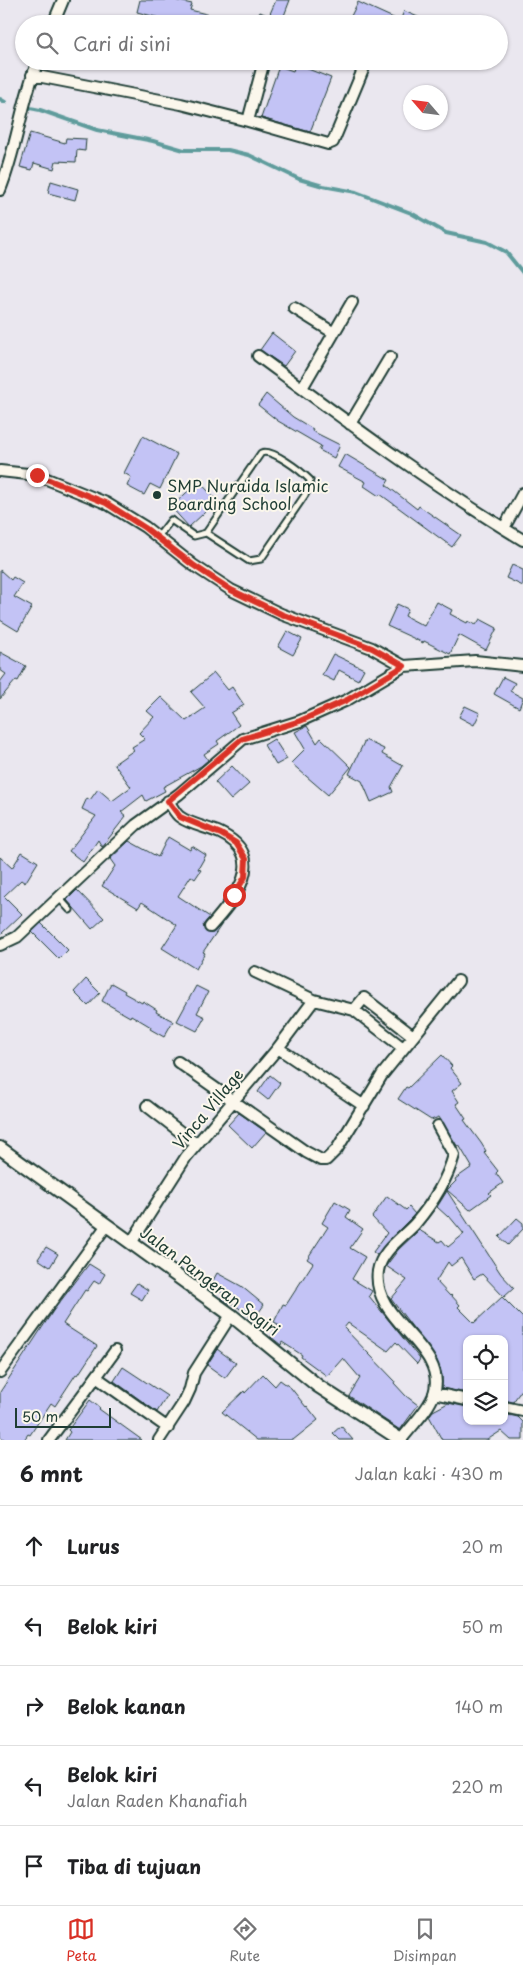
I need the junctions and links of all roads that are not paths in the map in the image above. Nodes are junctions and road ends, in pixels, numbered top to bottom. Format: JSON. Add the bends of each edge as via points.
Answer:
{"nodes":[{"id":1,"x":62,"y":0,"type":"edge"},
{"id":2,"x":56,"y":15,"type":"edge"},
{"id":3,"x":34,"y":70,"type":"edge"},
{"id":4,"x":262,"y":70,"type":"edge"},
{"id":5,"x":363,"y":70,"type":"edge"},
{"id":6,"x":32,"y":75,"type":"junction"},
{"id":7,"x":248,"y":121,"type":"junction"},
{"id":8,"x":0,"y":190,"type":"edge"},
{"id":9,"x":352,"y":302,"type":"dead end"},
{"id":10,"x":294,"y":308,"type":"dead end"},
{"id":11,"x":334,"y":333,"type":"junction"},
{"id":12,"x":258,"y":356,"type":"dead end"},
{"id":13,"x":390,"y":357,"type":"dead end"},
{"id":14,"x":302,"y":388,"type":"junction"},
{"id":15,"x":350,"y":424,"type":"junction"},
{"id":16,"x":0,"y":471,"type":"edge"},
{"id":17,"x":523,"y":493,"type":"edge"},
{"id":18,"x":504,"y":528,"type":"junction"},
{"id":19,"x":206,"y":533,"type":"junction"},
{"id":20,"x":157,"y":538,"type":"junction"},
{"id":21,"x":523,"y":540,"type":"edge"},
{"id":22,"x":522,"y":664,"type":"edge"},
{"id":23,"x":404,"y":666,"type":"junction"},
{"id":24,"x":168,"y":801,"type":"junction"},
{"id":25,"x":59,"y":898,"type":"junction"},
{"id":26,"x":70,"y":910,"type":"dead end"},
{"id":27,"x":210,"y":927,"type":"dead end"},
{"id":28,"x":0,"y":945,"type":"edge"},
{"id":29,"x":255,"y":972,"type":"dead end"},
{"id":30,"x":458,"y":981,"type":"dead end"},
{"id":31,"x":314,"y":1000,"type":"junction"},
{"id":32,"x":354,"y":1010,"type":"junction"},
{"id":33,"x":413,"y":1036,"type":"junction"},
{"id":34,"x":278,"y":1048,"type":"junction"},
{"id":35,"x":402,"y":1048,"type":"junction"},
{"id":36,"x":178,"y":1062,"type":"dead end"},
{"id":37,"x":235,"y":1101,"type":"junction"},
{"id":38,"x":147,"y":1106,"type":"dead end"},
{"id":39,"x":364,"y":1106,"type":"junction"},
{"id":40,"x":438,"y":1126,"type":"dead end"},
{"id":41,"x":196,"y":1144,"type":"junction"},
{"id":42,"x":0,"y":1148,"type":"edge"},
{"id":43,"x":107,"y":1225,"type":"junction"},
{"id":44,"x":132,"y":1243,"type":"junction"},
{"id":45,"x":231,"y":1315,"type":"junction"},
{"id":46,"x":115,"y":1351,"type":"dead end"},
{"id":47,"x":0,"y":1372,"type":"edge"},
{"id":48,"x":96,"y":1377,"type":"junction"},
{"id":49,"x":434,"y":1393,"type":"junction"},
{"id":50,"x":463,"y":1399,"type":"edge"},
{"id":51,"x":508,"y":1408,"type":"edge"},
{"id":52,"x":523,"y":1411,"type":"edge"},
{"id":53,"x":168,"y":1428,"type":"junction"},
{"id":54,"x":49,"y":1440,"type":"edge"},
{"id":55,"x":159,"y":1440,"type":"edge"},
{"id":56,"x":401,"y":1440,"type":"edge"}],
"edges":[{"from":1,"to":2,"type":"street"},
{"from":3,"to":6,"type":"street"},
{"from":4,"to":7,"type":"street"},
{"from":5,"to":7,"type":"street","via":[[333,142],[328,144]]},
{"from":6,"to":7,"type":"street","via":[[181,104]]},
{"from":6,"to":8,"type":"street","via":[[13,154]]},
{"from":9,"to":11,"type":"street"},
{"from":10,"to":11,"type":"street"},
{"from":11,"to":14,"type":"street"},
{"from":12,"to":14,"type":"street"},
{"from":13,"to":15,"type":"street"},
{"from":14,"to":15,"type":"street"},
{"from":15,"to":18,"type":"street","via":[[427,480]]},
{"from":16,"to":20,"type":"street","via":[[37,475],[106,503]]},
{"from":17,"to":18,"type":"street"},
{"from":18,"to":21,"type":"street"},
{"from":19,"to":19,"type":"lane","via":[[264,451],[310,480],[305,495],[261,559],[249,561]]},
{"from":19,"to":20,"type":"lane","via":[[194,536],[171,520]]},
{"from":20,"to":23,"type":"street","via":[[231,590],[281,614],[372,648]]},
{"from":22,"to":23,"type":"street","via":[[475,660]]},
{"from":23,"to":24,"type":"street","via":[[347,700],[300,721],[242,739]]},
{"from":24,"to":25,"type":"street","via":[[136,825]]},
{"from":24,"to":27,"type":"street","via":[[180,817],[236,843],[246,859],[245,877]]},
{"from":25,"to":26,"type":"lane"},
{"from":25,"to":28,"type":"street","via":[[17,937]]},
{"from":29,"to":31,"type":"street"},
{"from":30,"to":33,"type":"street"},
{"from":31,"to":32,"type":"street"},
{"from":31,"to":34,"type":"street","name":"Vinca Village"},
{"from":32,"to":33,"type":"street","via":[[364,998]]},
{"from":32,"to":35,"type":"street"},
{"from":33,"to":35,"type":"street"},
{"from":34,"to":37,"type":"street","name":"Vinca Village"},
{"from":34,"to":39,"type":"street"},
{"from":35,"to":39,"type":"street"},
{"from":36,"to":37,"type":"street"},
{"from":37,"to":39,"type":"street","via":[[321,1160],[330,1158]]},
{"from":37,"to":41,"type":"street","name":"Vinca Village"},
{"from":38,"to":41,"type":"street"},
{"from":40,"to":49,"type":"street","via":[[454,1155],[449,1174],[427,1209],[387,1251],[377,1279],[379,1293],[386,1306],[425,1354],[433,1370]]},
{"from":41,"to":44,"type":"street","name":"Vinca Village"},
{"from":42,"to":43,"type":"street","name":"Jalan Pangeran Sogiri"},
{"from":43,"to":44,"type":"street","name":"Jalan Pangeran Sogiri"},
{"from":43,"to":47,"type":"street"},
{"from":44,"to":45,"type":"street","name":"Jalan Pangeran Sogiri"},
{"from":45,"to":53,"type":"street","via":[[194,1373],[184,1402]]},
{"from":45,"to":56,"type":"street","name":"Jalan Pangeran Sogiri","via":[[318,1386]]},
{"from":46,"to":48,"type":"street"},
{"from":48,"to":53,"type":"street"},
{"from":48,"to":54,"type":"street"},
{"from":49,"to":50,"type":"street"},
{"from":49,"to":56,"type":"street"},
{"from":51,"to":52,"type":"street"},
{"from":53,"to":55,"type":"street"}]}
